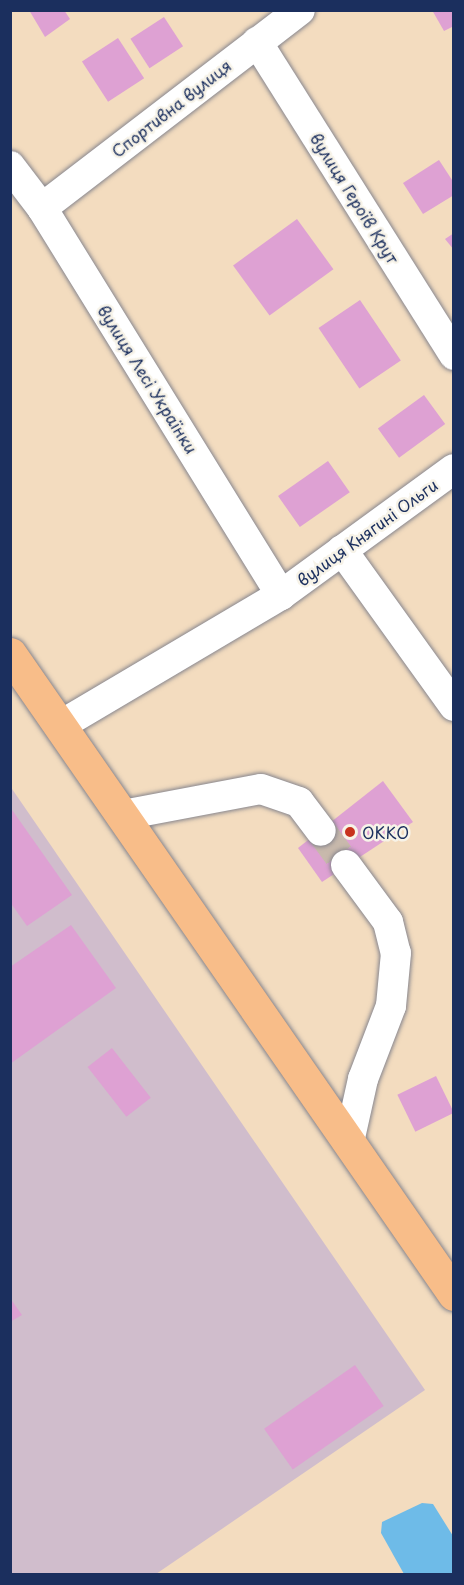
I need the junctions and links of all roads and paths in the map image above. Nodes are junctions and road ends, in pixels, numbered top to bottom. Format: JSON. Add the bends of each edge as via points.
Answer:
{"nodes":[{"id":1,"x":300,"y":10,"type":"edge"},
{"id":2,"x":257,"y":42,"type":"junction"},
{"id":3,"x":10,"y":166,"type":"edge"},
{"id":4,"x":42,"y":208,"type":"junction"},
{"id":5,"x":453,"y":355,"type":"edge"},
{"id":6,"x":453,"y":469,"type":"edge"},
{"id":7,"x":342,"y":550,"type":"junction"},
{"id":8,"x":281,"y":595,"type":"junction"},
{"id":9,"x":10,"y":654,"type":"edge"},
{"id":10,"x":453,"y":706,"type":"edge"},
{"id":11,"x":62,"y":725,"type":"junction"},
{"id":12,"x":123,"y":814,"type":"junction"},
{"id":13,"x":321,"y":831,"type":"tunnel mouth"},
{"id":14,"x":346,"y":865,"type":"tunnel mouth"},
{"id":15,"x":349,"y":1142,"type":"junction"},
{"id":16,"x":453,"y":1294,"type":"edge"}],
"edges":[{"from":1,"to":2,"type":"street","name":"Спортивна вулиця"},
{"from":2,"to":4,"type":"street","name":"Спортивна вулиця"},
{"from":2,"to":5,"type":"street","name":"вулиця Героїв Крут"},
{"from":3,"to":4,"type":"street","name":"вулиця Лесі Українки"},
{"from":4,"to":8,"type":"street","name":"вулиця Лесі Українки"},
{"from":6,"to":7,"type":"street","name":"вулиця Княгині Ольги"},
{"from":7,"to":8,"type":"street","name":"вулиця Княгині Ольги"},
{"from":7,"to":10,"type":"street"},
{"from":8,"to":11,"type":"street","name":"вулиця Княгині Ольги"},
{"from":9,"to":11,"type":"main road"},
{"from":11,"to":12,"type":"main road"},
{"from":12,"to":13,"type":"street","via":[[261,789],[299,802]]},
{"from":12,"to":15,"type":"main road"},
{"from":14,"to":15,"type":"street","via":[[388,922],[396,953],[391,1006],[363,1079]]},
{"from":15,"to":16,"type":"main road"}]}
